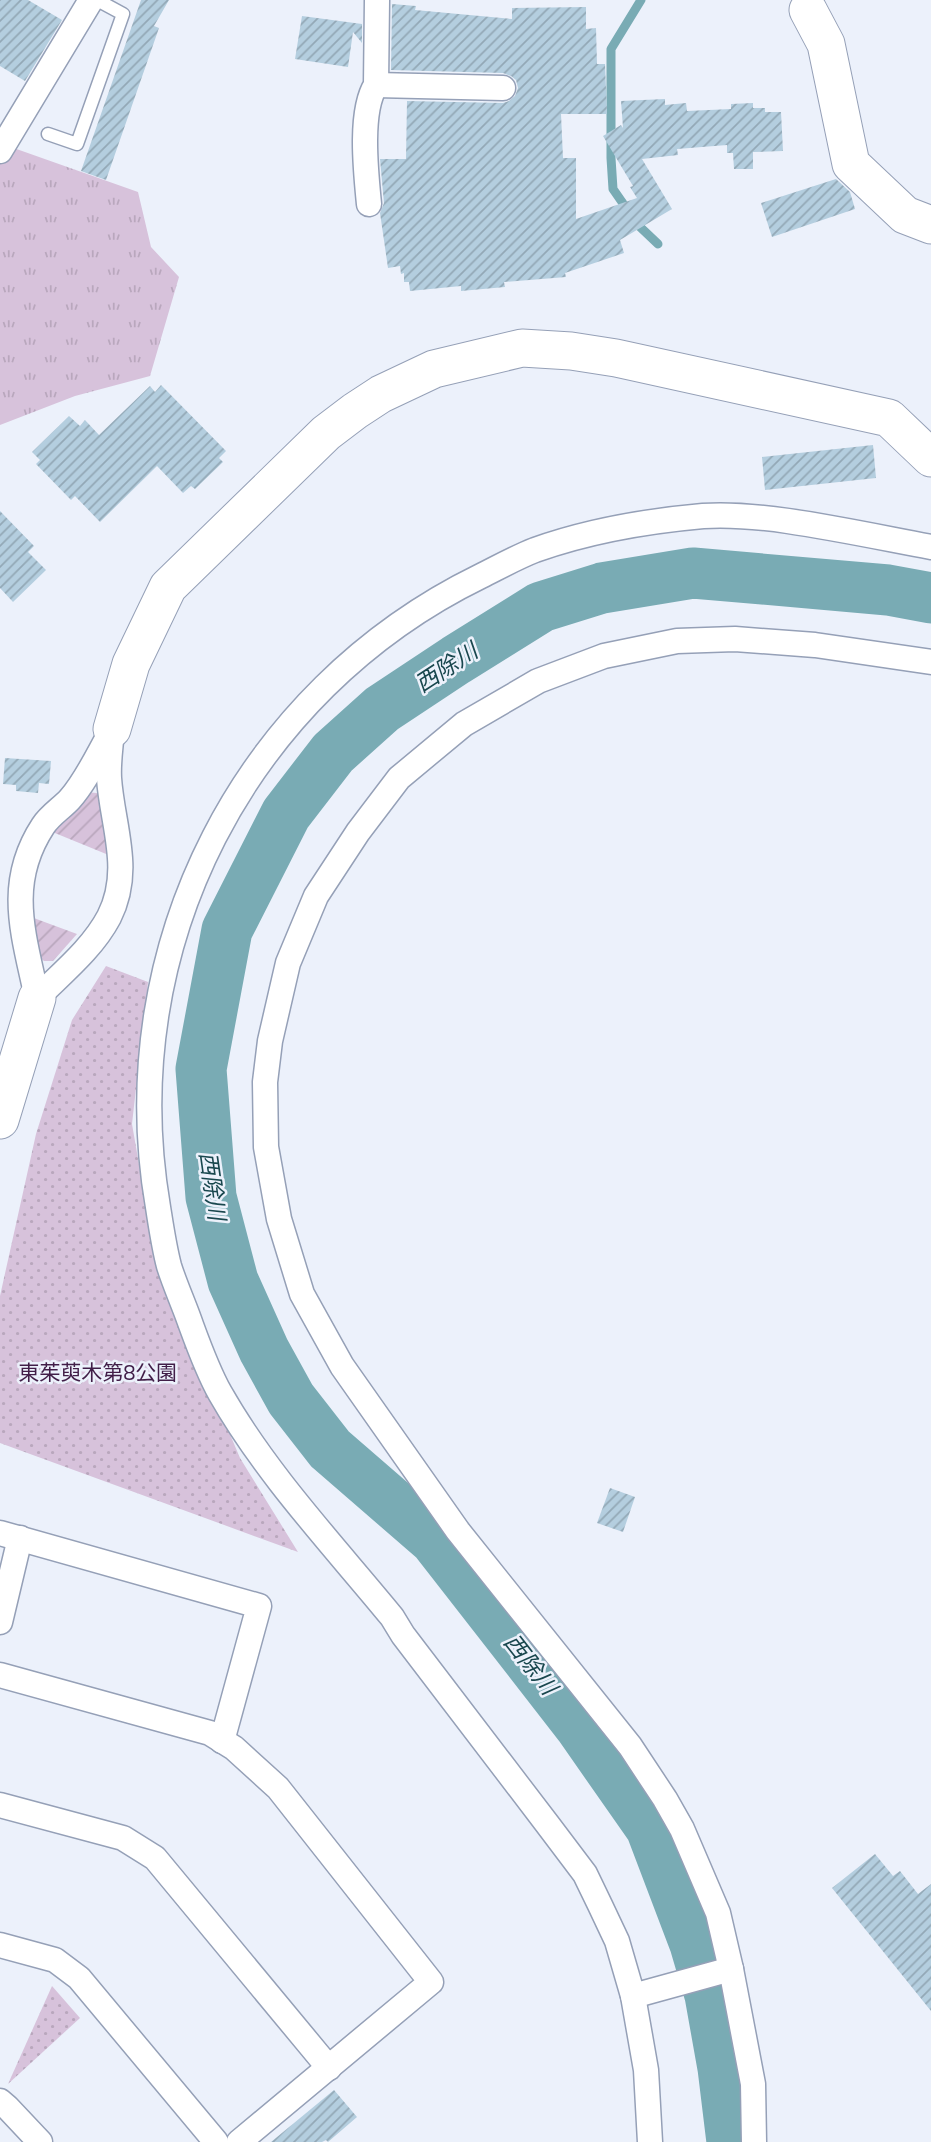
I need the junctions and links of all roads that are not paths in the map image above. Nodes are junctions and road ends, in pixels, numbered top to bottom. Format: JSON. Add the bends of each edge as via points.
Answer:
{"nodes":[{"id":1,"x":91,"y":0,"type":"edge"},
{"id":2,"x":97,"y":0,"type":"edge"},
{"id":3,"x":377,"y":0,"type":"edge"},
{"id":4,"x":804,"y":3,"type":"edge"},
{"id":5,"x":376,"y":85,"type":"junction"},
{"id":6,"x":503,"y":88,"type":"dead end"},
{"id":7,"x":48,"y":134,"type":"dead end"},
{"id":8,"x":0,"y":151,"type":"edge"},
{"id":9,"x":369,"y":204,"type":"dead end"},
{"id":10,"x":931,"y":225,"type":"edge"},
{"id":11,"x":931,"y":458,"type":"edge"},
{"id":12,"x":931,"y":547,"type":"edge"},
{"id":13,"x":931,"y":662,"type":"edge"},
{"id":14,"x":112,"y":729,"type":"junction"},
{"id":15,"x":37,"y":998,"type":"junction"},
{"id":16,"x":0,"y":1120,"type":"edge"},
{"id":17,"x":10,"y":1536,"type":"edge"},
{"id":18,"x":0,"y":1622,"type":"edge"},
{"id":19,"x":0,"y":1675,"type":"edge"},
{"id":20,"x":222,"y":1741,"type":"junction"},
{"id":21,"x":0,"y":1805,"type":"edge"},
{"id":22,"x":0,"y":1945,"type":"edge"},
{"id":23,"x":727,"y":1970,"type":"junction"},
{"id":24,"x":640,"y":1994,"type":"junction"},
{"id":25,"x":329,"y":2068,"type":"junction"},
{"id":26,"x":0,"y":2101,"type":"edge"},
{"id":27,"x":40,"y":2142,"type":"edge"},
{"id":28,"x":216,"y":2142,"type":"edge"},
{"id":29,"x":239,"y":2142,"type":"edge"},
{"id":30,"x":650,"y":2142,"type":"edge"},
{"id":31,"x":754,"y":2142,"type":"edge"}],
"edges":[{"from":1,"to":8,"type":"street"},
{"from":2,"to":7,"type":"lane","via":[[123,14],[76,144]]},
{"from":3,"to":5,"type":"street"},
{"from":4,"to":10,"type":"street","via":[[827,44],[851,164],[905,215]]},
{"from":5,"to":6,"type":"street"},
{"from":5,"to":9,"type":"street","via":[[369,96],[365,164]]},
{"from":11,"to":14,"type":"street","via":[[889,418],[616,358],[522,348],[434,369],[381,394],[327,433],[168,587],[131,664]]},
{"from":12,"to":24,"type":"street","via":[[813,525],[706,516],[564,540],[454,589],[358,654],[287,725],[225,815],[197,870],[165,966],[149,1079],[153,1180],[169,1265],[219,1391],[279,1479],[392,1616],[584,1874]]},
{"from":13,"to":23,"type":"street","via":[[815,645],[735,639],[677,641],[604,656],[538,681],[464,724],[399,778],[358,832],[316,896],[292,952],[270,1041],[266,1147],[279,1219],[302,1294],[342,1366],[458,1531],[630,1746],[665,1798],[718,1913]]},
{"from":14,"to":15,"type":"street","via":[[71,798],[40,831],[20,882],[19,909]]},
{"from":14,"to":15,"type":"street","via":[[108,776],[122,858],[117,890],[109,916],[85,951]]},
{"from":15,"to":16,"type":"street"},
{"from":17,"to":18,"type":"street"},
{"from":17,"to":20,"type":"street","via":[[259,1606]]},
{"from":19,"to":20,"type":"street","via":[[210,1733]]},
{"from":20,"to":25,"type":"street","via":[[278,1788],[431,1982]]},
{"from":21,"to":25,"type":"street","via":[[123,1838],[155,1858]]},
{"from":22,"to":28,"type":"street","via":[[55,1960],[79,1978]]},
{"from":23,"to":24,"type":"street"},
{"from":23,"to":31,"type":"street","via":[[753,2084]]},
{"from":24,"to":30,"type":"street"},
{"from":25,"to":29,"type":"street"},
{"from":26,"to":27,"type":"street"}]}
